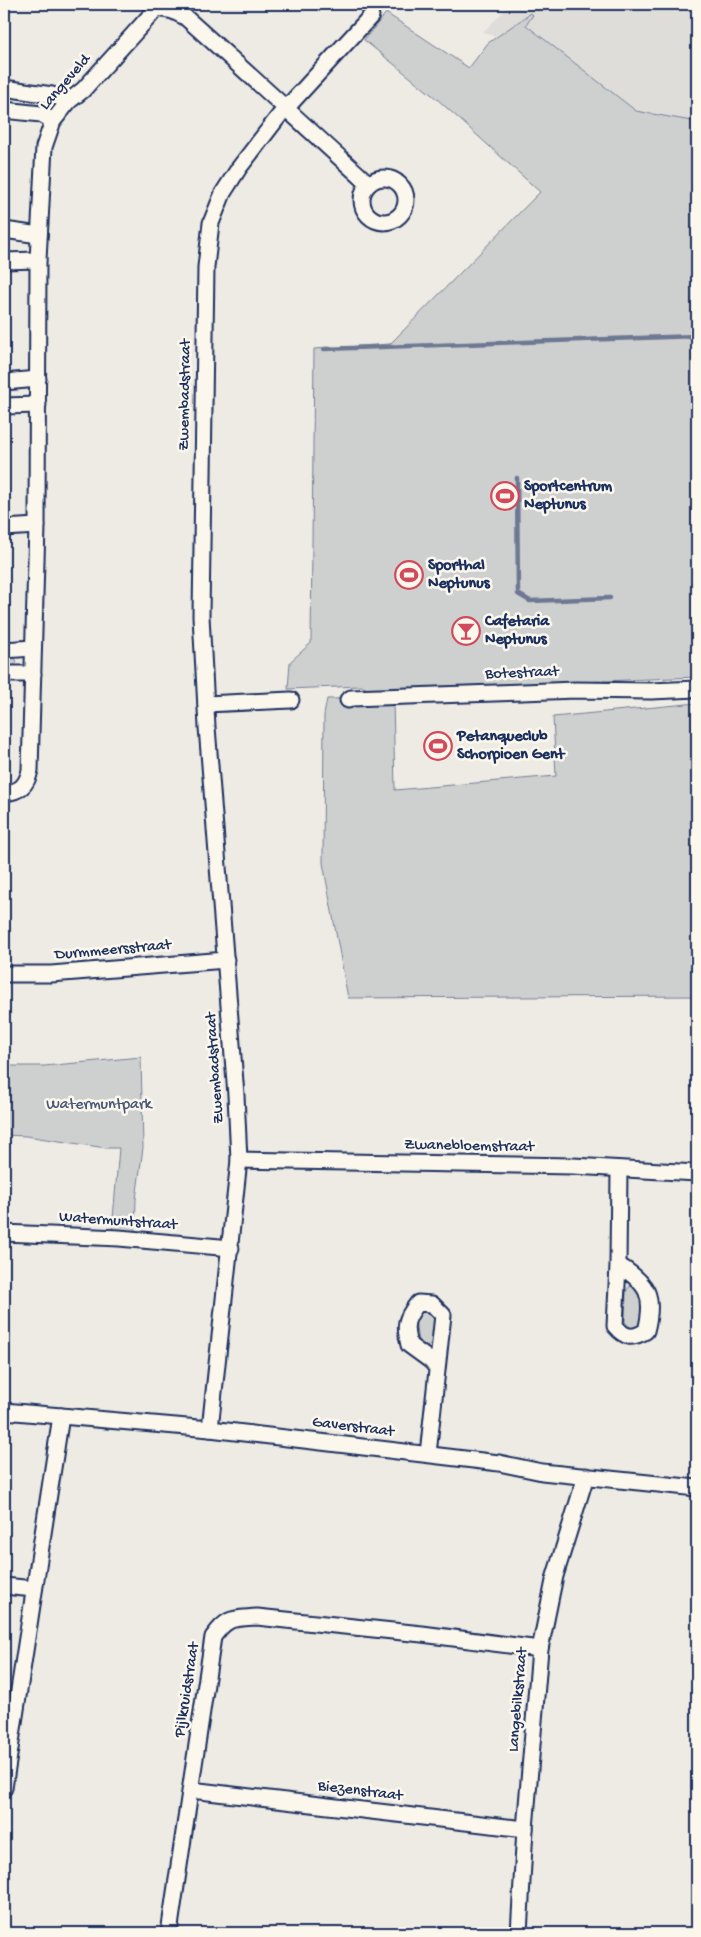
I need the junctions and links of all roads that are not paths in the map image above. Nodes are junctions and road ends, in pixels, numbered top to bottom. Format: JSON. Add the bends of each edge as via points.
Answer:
{"nodes":[{"id":1,"x":156,"y":6,"type":"edge"},
{"id":2,"x":174,"y":7,"type":"edge"},
{"id":3,"x":371,"y":16,"type":"dead end"},
{"id":4,"x":4,"y":88,"type":"edge"},
{"id":5,"x":69,"y":101,"type":"junction"},
{"id":6,"x":286,"y":109,"type":"junction"},
{"id":7,"x":4,"y":110,"type":"edge"},
{"id":8,"x":53,"y":121,"type":"junction"},
{"id":9,"x":369,"y":184,"type":"dead end"},
{"id":10,"x":4,"y":230,"type":"edge"},
{"id":11,"x":40,"y":235,"type":"junction"},
{"id":12,"x":38,"y":260,"type":"junction"},
{"id":13,"x":4,"y":261,"type":"edge"},
{"id":14,"x":38,"y":379,"type":"junction"},
{"id":15,"x":4,"y":382,"type":"edge"},
{"id":16,"x":38,"y":405,"type":"junction"},
{"id":17,"x":4,"y":406,"type":"edge"},
{"id":18,"x":37,"y":526,"type":"junction"},
{"id":19,"x":4,"y":528,"type":"edge"},
{"id":20,"x":32,"y":648,"type":"junction"},
{"id":21,"x":4,"y":650,"type":"edge"},
{"id":22,"x":4,"y":674,"type":"edge"},
{"id":23,"x":33,"y":674,"type":"junction"},
{"id":24,"x":697,"y":688,"type":"edge"},
{"id":25,"x":291,"y":700,"type":"dead end"},
{"id":26,"x":348,"y":700,"type":"dead end"},
{"id":27,"x":206,"y":704,"type":"junction"},
{"id":28,"x":4,"y":792,"type":"edge"},
{"id":29,"x":226,"y":960,"type":"junction"},
{"id":30,"x":4,"y":974,"type":"edge"},
{"id":31,"x":239,"y":1160,"type":"junction"},
{"id":32,"x":619,"y":1169,"type":"junction"},
{"id":33,"x":697,"y":1174,"type":"edge"},
{"id":34,"x":4,"y":1233,"type":"edge"},
{"id":35,"x":231,"y":1248,"type":"junction"},
{"id":36,"x":618,"y":1265,"type":"dead end"},
{"id":37,"x":436,"y":1367,"type":"dead end"},
{"id":38,"x":4,"y":1411,"type":"edge"},
{"id":39,"x":61,"y":1416,"type":"junction"},
{"id":40,"x":210,"y":1429,"type":"junction"},
{"id":41,"x":428,"y":1454,"type":"junction"},
{"id":42,"x":586,"y":1476,"type":"junction"},
{"id":43,"x":697,"y":1488,"type":"edge"},
{"id":44,"x":4,"y":1586,"type":"edge"},
{"id":45,"x":34,"y":1590,"type":"junction"},
{"id":46,"x":540,"y":1649,"type":"junction"},
{"id":47,"x":4,"y":1788,"type":"edge"},
{"id":48,"x":190,"y":1790,"type":"junction"},
{"id":49,"x":525,"y":1829,"type":"junction"},
{"id":50,"x":169,"y":1933,"type":"edge"},
{"id":51,"x":519,"y":1933,"type":"edge"}],
"edges":[{"from":1,"to":2,"type":"street"},
{"from":1,"to":5,"type":"street","name":"Langeveld","via":[[83,90]]},
{"from":2,"to":6,"type":"street"},
{"from":3,"to":6,"type":"street","name":"Zwembadstraat"},
{"from":4,"to":5,"type":"street","via":[[52,95]]},
{"from":5,"to":8,"type":"street","name":"Langeveld"},
{"from":6,"to":9,"type":"street"},
{"from":6,"to":27,"type":"street","name":"Zwembadstraat","via":[[239,168],[223,193],[211,223],[206,267],[201,616]]},
{"from":7,"to":8,"type":"street","via":[[41,114]]},
{"from":8,"to":11,"type":"street","name":"Langeveld","via":[[44,148]]},
{"from":10,"to":11,"type":"street"},
{"from":11,"to":12,"type":"street","name":"Langeveld"},
{"from":12,"to":13,"type":"street"},
{"from":12,"to":14,"type":"street","name":"Langeveld"},
{"from":14,"to":15,"type":"street"},
{"from":14,"to":16,"type":"street"},
{"from":16,"to":17,"type":"street"},
{"from":16,"to":18,"type":"street"},
{"from":18,"to":19,"type":"street"},
{"from":18,"to":20,"type":"street"},
{"from":20,"to":21,"type":"street"},
{"from":20,"to":23,"type":"street"},
{"from":22,"to":23,"type":"street"},
{"from":23,"to":28,"type":"street","via":[[29,777],[19,790]]},
{"from":24,"to":26,"type":"street","name":"Botestraat"},
{"from":25,"to":27,"type":"street"},
{"from":27,"to":29,"type":"street","name":"Zwembadstraat"},
{"from":29,"to":30,"type":"street","name":"Durmmeersstraat","via":[[51,974]]},
{"from":29,"to":31,"type":"street","name":"Zwembadstraat"},
{"from":31,"to":32,"type":"street","name":"Zwanebloemstraat"},
{"from":31,"to":35,"type":"street","name":"Zwembadstraat"},
{"from":32,"to":33,"type":"street","name":"Zwanebloemstraat"},
{"from":32,"to":36,"type":"street"},
{"from":34,"to":35,"type":"street","name":"Watermuntstraat","via":[[119,1238]]},
{"from":35,"to":40,"type":"street","name":"Zwembadstraat"},
{"from":37,"to":41,"type":"street"},
{"from":38,"to":39,"type":"street","name":"Gaverstraat"},
{"from":39,"to":40,"type":"street","name":"Gaverstraat"},
{"from":39,"to":45,"type":"street"},
{"from":40,"to":41,"type":"street","name":"Gaverstraat"},
{"from":41,"to":42,"type":"street","name":"Gaverstraat"},
{"from":42,"to":43,"type":"street","name":"Gaverstraat"},
{"from":42,"to":46,"type":"street","name":"Langebilkstraat","via":[[555,1576]]},
{"from":44,"to":45,"type":"street"},
{"from":45,"to":47,"type":"street"},
{"from":46,"to":48,"type":"street","name":"Pijlkruidstraat","via":[[257,1617],[223,1624],[214,1637]]},
{"from":46,"to":49,"type":"street","name":"Langebilkstraat"},
{"from":48,"to":49,"type":"street","name":"Biezenstraat"},
{"from":48,"to":50,"type":"street","name":"Pijlkruidstraat"},
{"from":49,"to":51,"type":"street","name":"Langebilkstraat"}]}
